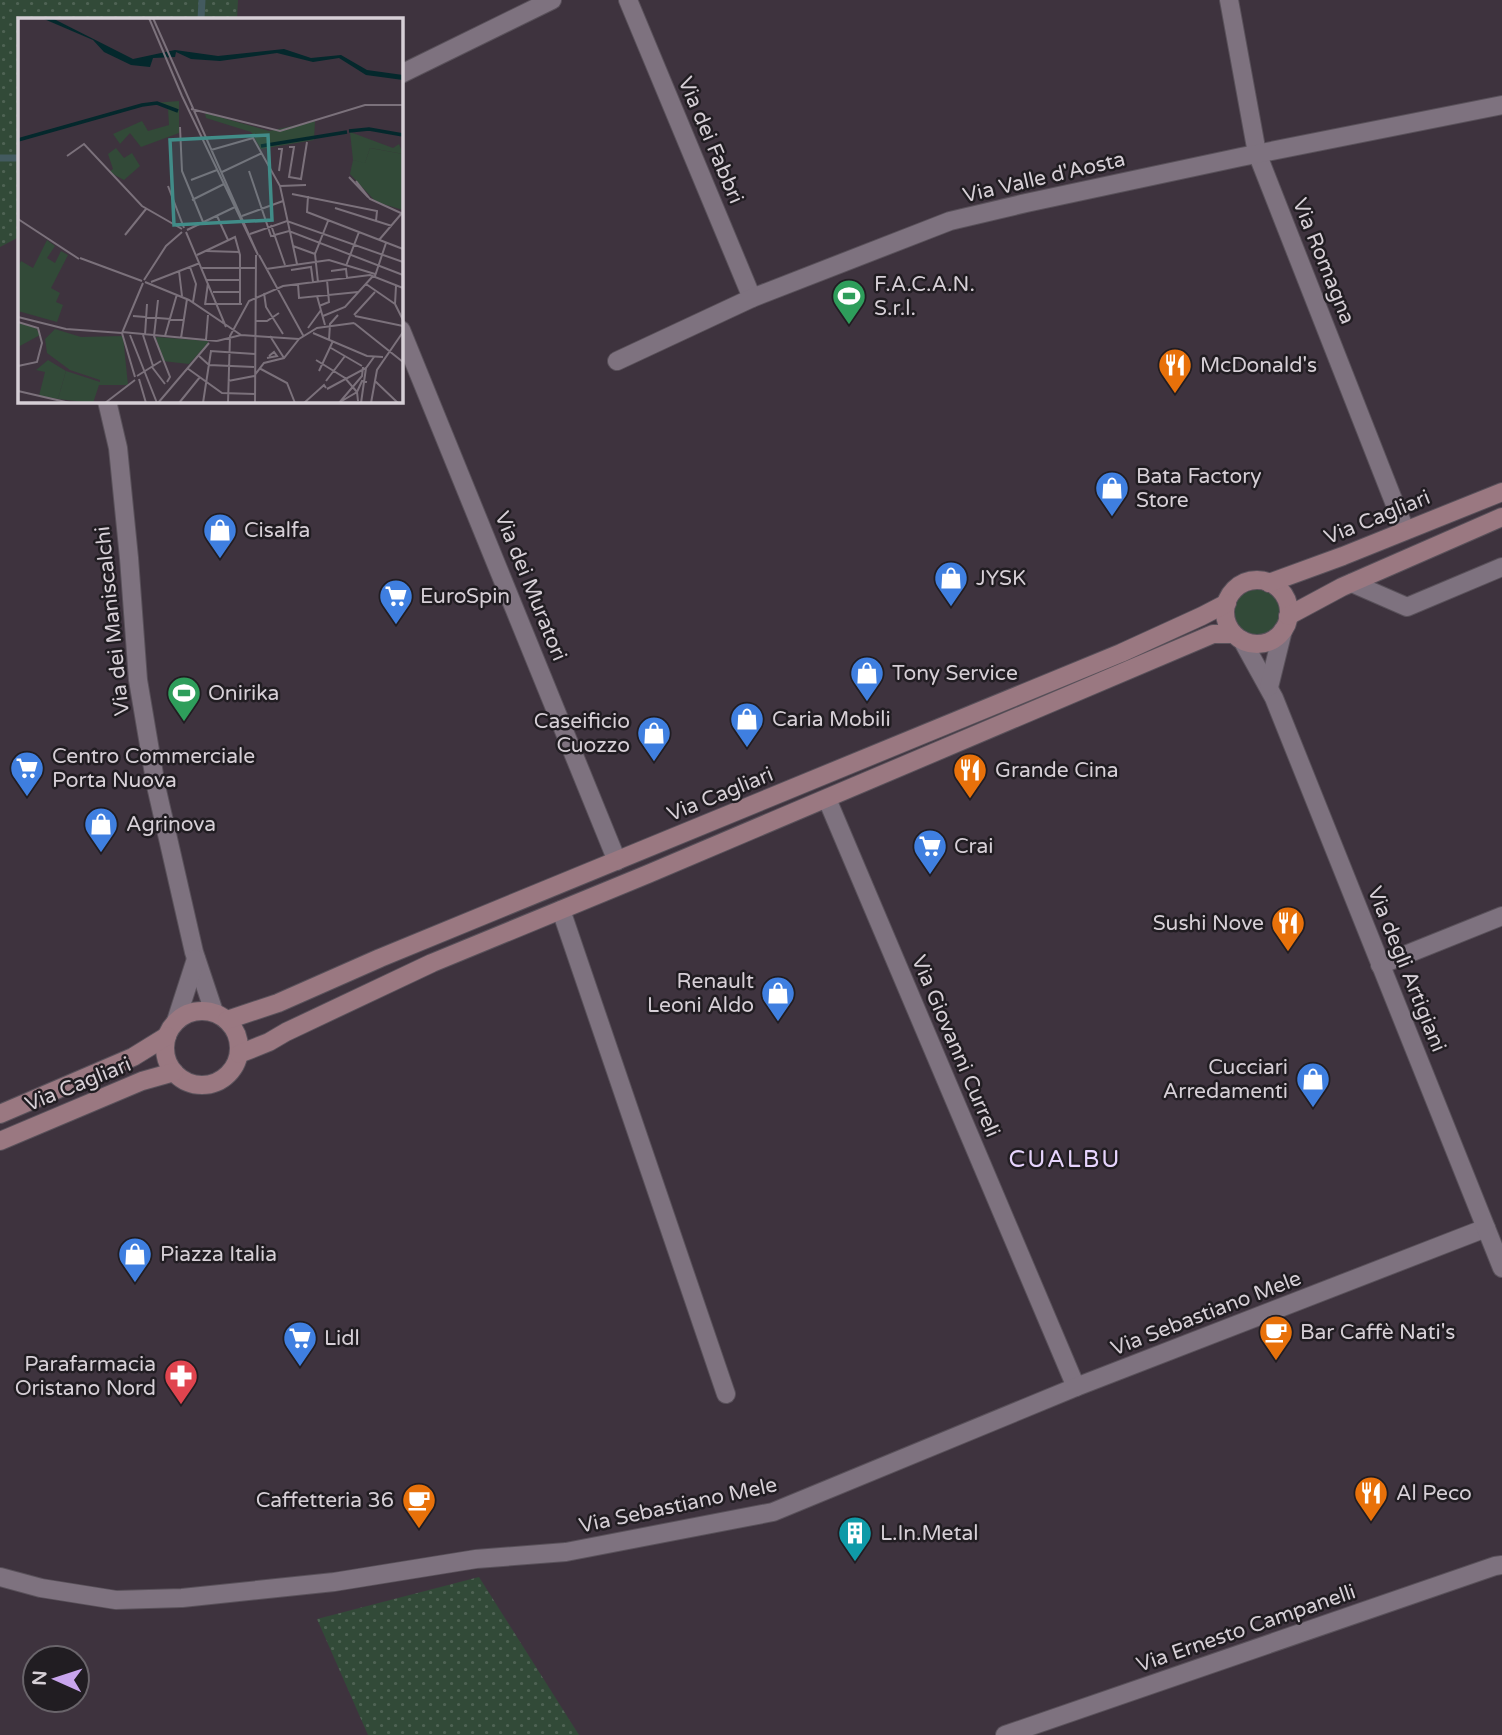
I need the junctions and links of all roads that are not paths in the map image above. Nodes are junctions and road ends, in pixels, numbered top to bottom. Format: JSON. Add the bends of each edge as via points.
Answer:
{"nodes":[{"id":1,"x":552,"y":0,"type":"edge"},
{"id":2,"x":628,"y":0,"type":"edge"},
{"id":3,"x":1229,"y":0,"type":"edge"},
{"id":4,"x":402,"y":74,"type":"edge"},
{"id":5,"x":1502,"y":105,"type":"edge"},
{"id":6,"x":1257,"y":153,"type":"junction"},
{"id":7,"x":752,"y":298,"type":"junction"},
{"id":8,"x":402,"y":332,"type":"edge"},
{"id":9,"x":617,"y":361,"type":"dead end"},
{"id":10,"x":107,"y":402,"type":"edge"},
{"id":11,"x":1502,"y":492,"type":"edge"},
{"id":12,"x":1502,"y":517,"type":"edge"},
{"id":13,"x":1405,"y":530,"type":"junction"},
{"id":14,"x":1502,"y":567,"type":"edge"},
{"id":15,"x":1269,"y":583,"type":"junction"},
{"id":16,"x":1352,"y":583,"type":"junction"},
{"id":17,"x":1227,"y":603,"type":"junction"},
{"id":18,"x":1286,"y":623,"type":"junction"},
{"id":19,"x":1238,"y":637,"type":"junction"},
{"id":20,"x":1269,"y":687,"type":"junction"},
{"id":21,"x":827,"y":799,"type":"junction"},
{"id":22,"x":617,"y":860,"type":"junction"},
{"id":23,"x":561,"y":910,"type":"junction"},
{"id":24,"x":1502,"y":916,"type":"edge"},
{"id":25,"x":196,"y":959,"type":"junction"},
{"id":26,"x":1380,"y":965,"type":"junction"},
{"id":27,"x":221,"y":1016,"type":"junction"},
{"id":28,"x":171,"y":1028,"type":"junction"},
{"id":29,"x":239,"y":1054,"type":"junction"},
{"id":30,"x":174,"y":1073,"type":"junction"},
{"id":31,"x":0,"y":1114,"type":"edge"},
{"id":32,"x":0,"y":1141,"type":"edge"},
{"id":33,"x":1486,"y":1228,"type":"junction"},
{"id":34,"x":1502,"y":1268,"type":"edge"},
{"id":35,"x":1076,"y":1387,"type":"junction"},
{"id":36,"x":726,"y":1394,"type":"dead end"},
{"id":37,"x":1502,"y":1565,"type":"edge"},
{"id":38,"x":0,"y":1577,"type":"edge"},
{"id":39,"x":1005,"y":1735,"type":"edge"}],
"edges":[{"from":1,"to":4,"type":"street"},
{"from":2,"to":7,"type":"street","name":"Via dei Fabbri"},
{"from":3,"to":6,"type":"street","name":"Via Romagna"},
{"from":5,"to":6,"type":"street","name":"Via Valle d'Aosta"},
{"from":6,"to":7,"type":"street","name":"Via Valle d'Aosta","via":[[950,221]]},
{"from":6,"to":13,"type":"street","name":"Via Romagna"},
{"from":7,"to":9,"type":"street","name":"Via Valle d'Aosta"},
{"from":8,"to":22,"type":"street","name":"Via dei Muratori"},
{"from":10,"to":25,"type":"street","name":"Via dei Maniscalchi","via":[[120,459],[138,680],[156,786]]},
{"from":11,"to":13,"type":"main road","name":"Via Cagliari"},
{"from":12,"to":16,"type":"main road"},
{"from":13,"to":15,"type":"main road","name":"Via Cagliari"},
{"from":14,"to":16,"type":"street","via":[[1407,607]]},
{"from":15,"to":17,"type":"main road","name":"Via Cagliari","via":[[1245,583],[1233,591]]},
{"from":15,"to":18,"type":"main road","via":[[1286,600]]},
{"from":16,"to":18,"type":"main road","via":[[1318,598]]},
{"from":17,"to":19,"type":"main road","via":[[1226,619]]},
{"from":17,"to":22,"type":"main road","name":"Via Cagliari","via":[[1121,653]]},
{"from":18,"to":19,"type":"main road","via":[[1264,643]]},
{"from":18,"to":20,"type":"street"},
{"from":19,"to":20,"type":"street","name":"Via degli Artigiani"},
{"from":19,"to":21,"type":"main road","via":[[1213,634]]},
{"from":20,"to":26,"type":"street","name":"Via degli Artigiani"},
{"from":21,"to":23,"type":"main road"},
{"from":21,"to":35,"type":"street","name":"Via Giovanni Curreli"},
{"from":22,"to":27,"type":"main road","name":"Via Cagliari","via":[[278,1003]]},
{"from":23,"to":29,"type":"main road","via":[[432,962]]},
{"from":23,"to":36,"type":"street"},
{"from":24,"to":26,"type":"street"},
{"from":25,"to":27,"type":"street","name":"Via dei Maniscalchi"},
{"from":25,"to":28,"type":"street"},
{"from":26,"to":33,"type":"street","name":"Via degli Artigiani"},
{"from":27,"to":28,"type":"main road","name":"Via Cagliari","via":[[194,1011]]},
{"from":27,"to":29,"type":"main road","via":[[235,1030]]},
{"from":28,"to":30,"type":"main road","via":[[165,1049]]},
{"from":28,"to":31,"type":"main road","name":"Via Cagliari","via":[[133,1057]]},
{"from":29,"to":30,"type":"main road","via":[[228,1075],[218,1082],[194,1084]]},
{"from":30,"to":32,"type":"main road","name":"Via Cagliari","via":[[142,1081]]},
{"from":33,"to":34,"type":"street","name":"Via degli Artigiani"},
{"from":33,"to":35,"type":"street","name":"Via Sebastiano Mele"},
{"from":35,"to":38,"type":"street","name":"Via Sebastiano Mele","via":[[773,1512],[566,1552],[171,1598],[116,1600]]},
{"from":37,"to":39,"type":"street","name":"Via Ernesto Campanelli"}]}
